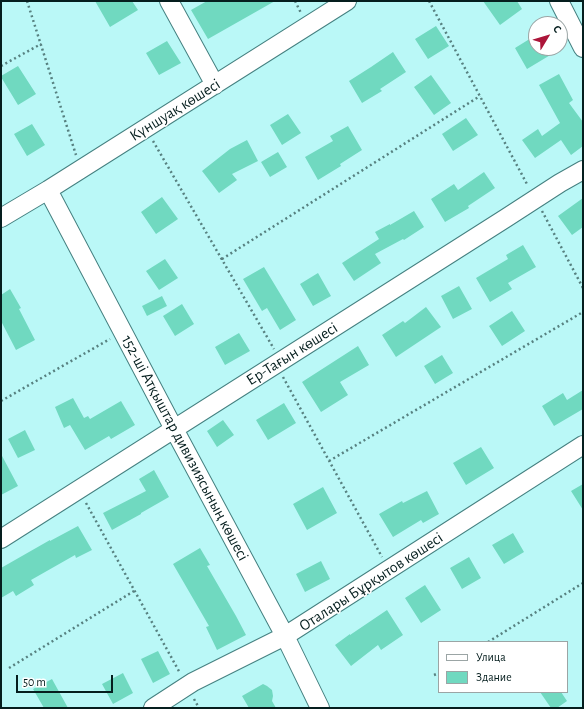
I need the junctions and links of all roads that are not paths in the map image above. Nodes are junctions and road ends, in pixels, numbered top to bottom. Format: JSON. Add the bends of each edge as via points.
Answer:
{"nodes":[{"id":1,"x":169,"y":1,"type":"edge"},
{"id":2,"x":347,"y":1,"type":"edge"},
{"id":3,"x":559,"y":1,"type":"edge"},
{"id":4,"x":583,"y":48,"type":"edge"},
{"id":5,"x":215,"y":85,"type":"junction"},
{"id":6,"x":583,"y":170,"type":"edge"},
{"id":7,"x":48,"y":190,"type":"junction"},
{"id":8,"x":1,"y":218,"type":"edge"},
{"id":9,"x":174,"y":429,"type":"junction"},
{"id":10,"x":583,"y":445,"type":"edge"},
{"id":11,"x":1,"y":539,"type":"edge"},
{"id":12,"x":285,"y":636,"type":"junction"},
{"id":13,"x":153,"y":708,"type":"edge"},
{"id":14,"x":320,"y":708,"type":"edge"}],
"edges":[{"from":1,"to":5,"type":"street"},
{"from":2,"to":5,"type":"street","name":"Күншуақ көшесі"},
{"from":3,"to":4,"type":"street"},
{"from":5,"to":7,"type":"street","name":"Күншуақ көшесі"},
{"from":6,"to":9,"type":"street","name":"Ер-Тағын көшесі","via":[[560,182]]},
{"from":7,"to":8,"type":"street","name":"Күншуақ көшесі"},
{"from":7,"to":9,"type":"street","name":"152-ші Атқыштар дивизиясының көшесі"},
{"from":9,"to":11,"type":"street","name":"Ер-Тағын көшесі"},
{"from":9,"to":12,"type":"street","name":"152-ші Атқыштар дивизиясының көшесі"},
{"from":10,"to":12,"type":"street","name":"Оталары Бұрқытов көшесі"},
{"from":12,"to":13,"type":"street","name":"Оталары Бұрқытов көшесі","via":[[193,682]]},
{"from":12,"to":14,"type":"street","name":"152-ші Атқыштар дивизиясының көшесі"}]}
